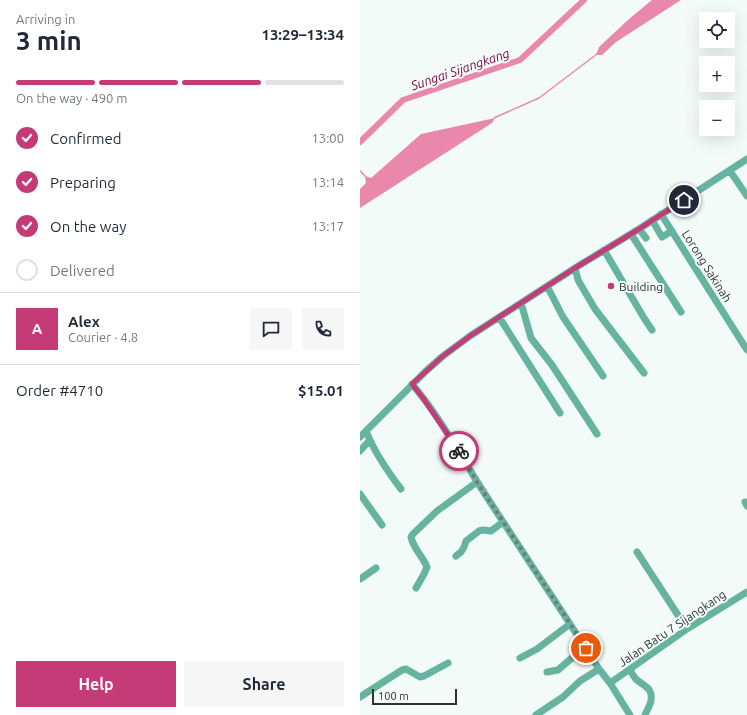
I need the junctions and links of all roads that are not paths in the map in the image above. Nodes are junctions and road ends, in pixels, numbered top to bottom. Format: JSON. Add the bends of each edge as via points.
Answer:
{"nodes":[{"id":1,"x":747,"y":159,"type":"edge"},
{"id":2,"x":730,"y":170,"type":"junction"},
{"id":3,"x":747,"y":196,"type":"edge"},
{"id":4,"x":661,"y":214,"type":"junction"},
{"id":5,"x":652,"y":220,"type":"junction"},
{"id":6,"x":639,"y":229,"type":"junction"},
{"id":7,"x":672,"y":231,"type":"junction"},
{"id":8,"x":631,"y":234,"type":"junction"},
{"id":9,"x":646,"y":238,"type":"dead end"},
{"id":10,"x":604,"y":250,"type":"junction"},
{"id":11,"x":575,"y":268,"type":"junction"},
{"id":12,"x":547,"y":286,"type":"junction"},
{"id":13,"x":521,"y":303,"type":"junction"},
{"id":14,"x":681,"y":312,"type":"dead end"},
{"id":15,"x":499,"y":317,"type":"junction"},
{"id":16,"x":652,"y":330,"type":"dead end"},
{"id":17,"x":747,"y":350,"type":"edge"},
{"id":18,"x":644,"y":373,"type":"dead end"},
{"id":19,"x":603,"y":376,"type":"dead end"},
{"id":20,"x":412,"y":384,"type":"junction"},
{"id":21,"x":560,"y":413,"type":"dead end"},
{"id":22,"x":366,"y":431,"type":"junction"},
{"id":23,"x":597,"y":434,"type":"dead end"},
{"id":24,"x":360,"y":437,"type":"edge"},
{"id":25,"x":370,"y":440,"type":"junction"},
{"id":26,"x":360,"y":450,"type":"edge"},
{"id":27,"x":477,"y":482,"type":"junction"},
{"id":28,"x":401,"y":489,"type":"dead end"},
{"id":29,"x":360,"y":494,"type":"edge"},
{"id":30,"x":503,"y":522,"type":"junction"},
{"id":31,"x":382,"y":525,"type":"dead end"},
{"id":32,"x":637,"y":552,"type":"dead end"},
{"id":33,"x":456,"y":556,"type":"dead end"},
{"id":34,"x":376,"y":568,"type":"dead end"},
{"id":35,"x":360,"y":579,"type":"edge"},
{"id":36,"x":416,"y":588,"type":"dead end"},
{"id":37,"x":747,"y":592,"type":"edge"},
{"id":38,"x":570,"y":624,"type":"junction"},
{"id":39,"x":687,"y":629,"type":"junction"},
{"id":40,"x":586,"y":648,"type":"junction"},
{"id":41,"x":520,"y":658,"type":"dead end"},
{"id":42,"x":448,"y":663,"type":"dead end"},
{"id":43,"x":599,"y":669,"type":"junction"},
{"id":44,"x":630,"y":670,"type":"junction"},
{"id":45,"x":547,"y":672,"type":"dead end"},
{"id":46,"x":610,"y":683,"type":"junction"},
{"id":47,"x":360,"y":697,"type":"edge"},
{"id":48,"x":536,"y":715,"type":"edge"},
{"id":49,"x":630,"y":715,"type":"edge"},
{"id":50,"x":645,"y":715,"type":"edge"}],
"edges":[{"from":1,"to":2,"type":"street"},
{"from":2,"to":3,"type":"street"},
{"from":2,"to":4,"type":"street"},
{"from":4,"to":5,"type":"street"},
{"from":4,"to":7,"type":"street","name":"Lorong Sakinah"},
{"from":5,"to":6,"type":"street"},
{"from":5,"to":7,"type":"street","via":[[662,237]]},
{"from":6,"to":8,"type":"street"},
{"from":6,"to":9,"type":"street"},
{"from":7,"to":17,"type":"street","name":"Lorong Sakinah"},
{"from":8,"to":10,"type":"street"},
{"from":8,"to":14,"type":"street"},
{"from":10,"to":11,"type":"street"},
{"from":10,"to":16,"type":"street"},
{"from":11,"to":12,"type":"street"},
{"from":11,"to":18,"type":"street","via":[[578,280],[595,309]]},
{"from":12,"to":13,"type":"street"},
{"from":12,"to":19,"type":"street","via":[[563,316]]},
{"from":13,"to":15,"type":"street"},
{"from":13,"to":23,"type":"street","via":[[531,338],[552,364]]},
{"from":15,"to":20,"type":"street","via":[[443,356]]},
{"from":15,"to":21,"type":"street"},
{"from":20,"to":22,"type":"street"},
{"from":20,"to":27,"type":"street","via":[[454,443]]},
{"from":22,"to":24,"type":"street"},
{"from":22,"to":25,"type":"street"},
{"from":25,"to":26,"type":"street"},
{"from":25,"to":28,"type":"street"},
{"from":27,"to":30,"type":"street"},
{"from":27,"to":36,"type":"street","via":[[437,511],[411,537],[427,567]]},
{"from":29,"to":31,"type":"street"},
{"from":30,"to":33,"type":"street","via":[[491,530],[479,531],[466,540],[461,552]]},
{"from":30,"to":38,"type":"street"},
{"from":32,"to":39,"type":"street"},
{"from":34,"to":35,"type":"street"},
{"from":37,"to":39,"type":"street","name":"Jalan Batu 7 Sijangkang"},
{"from":38,"to":40,"type":"street"},
{"from":38,"to":41,"type":"street","via":[[537,649]]},
{"from":39,"to":44,"type":"street","name":"Jalan Batu 7 Sijangkang"},
{"from":40,"to":43,"type":"street"},
{"from":40,"to":45,"type":"street","via":[[558,670]]},
{"from":42,"to":47,"type":"street","via":[[420,677],[406,669],[402,670]]},
{"from":43,"to":46,"type":"street"},
{"from":43,"to":48,"type":"street"},
{"from":44,"to":46,"type":"street","name":"Jalan Batu 7 Sijangkang"},
{"from":44,"to":50,"type":"street","via":[[636,680],[650,691],[651,700]]},
{"from":46,"to":49,"type":"street"}]}
